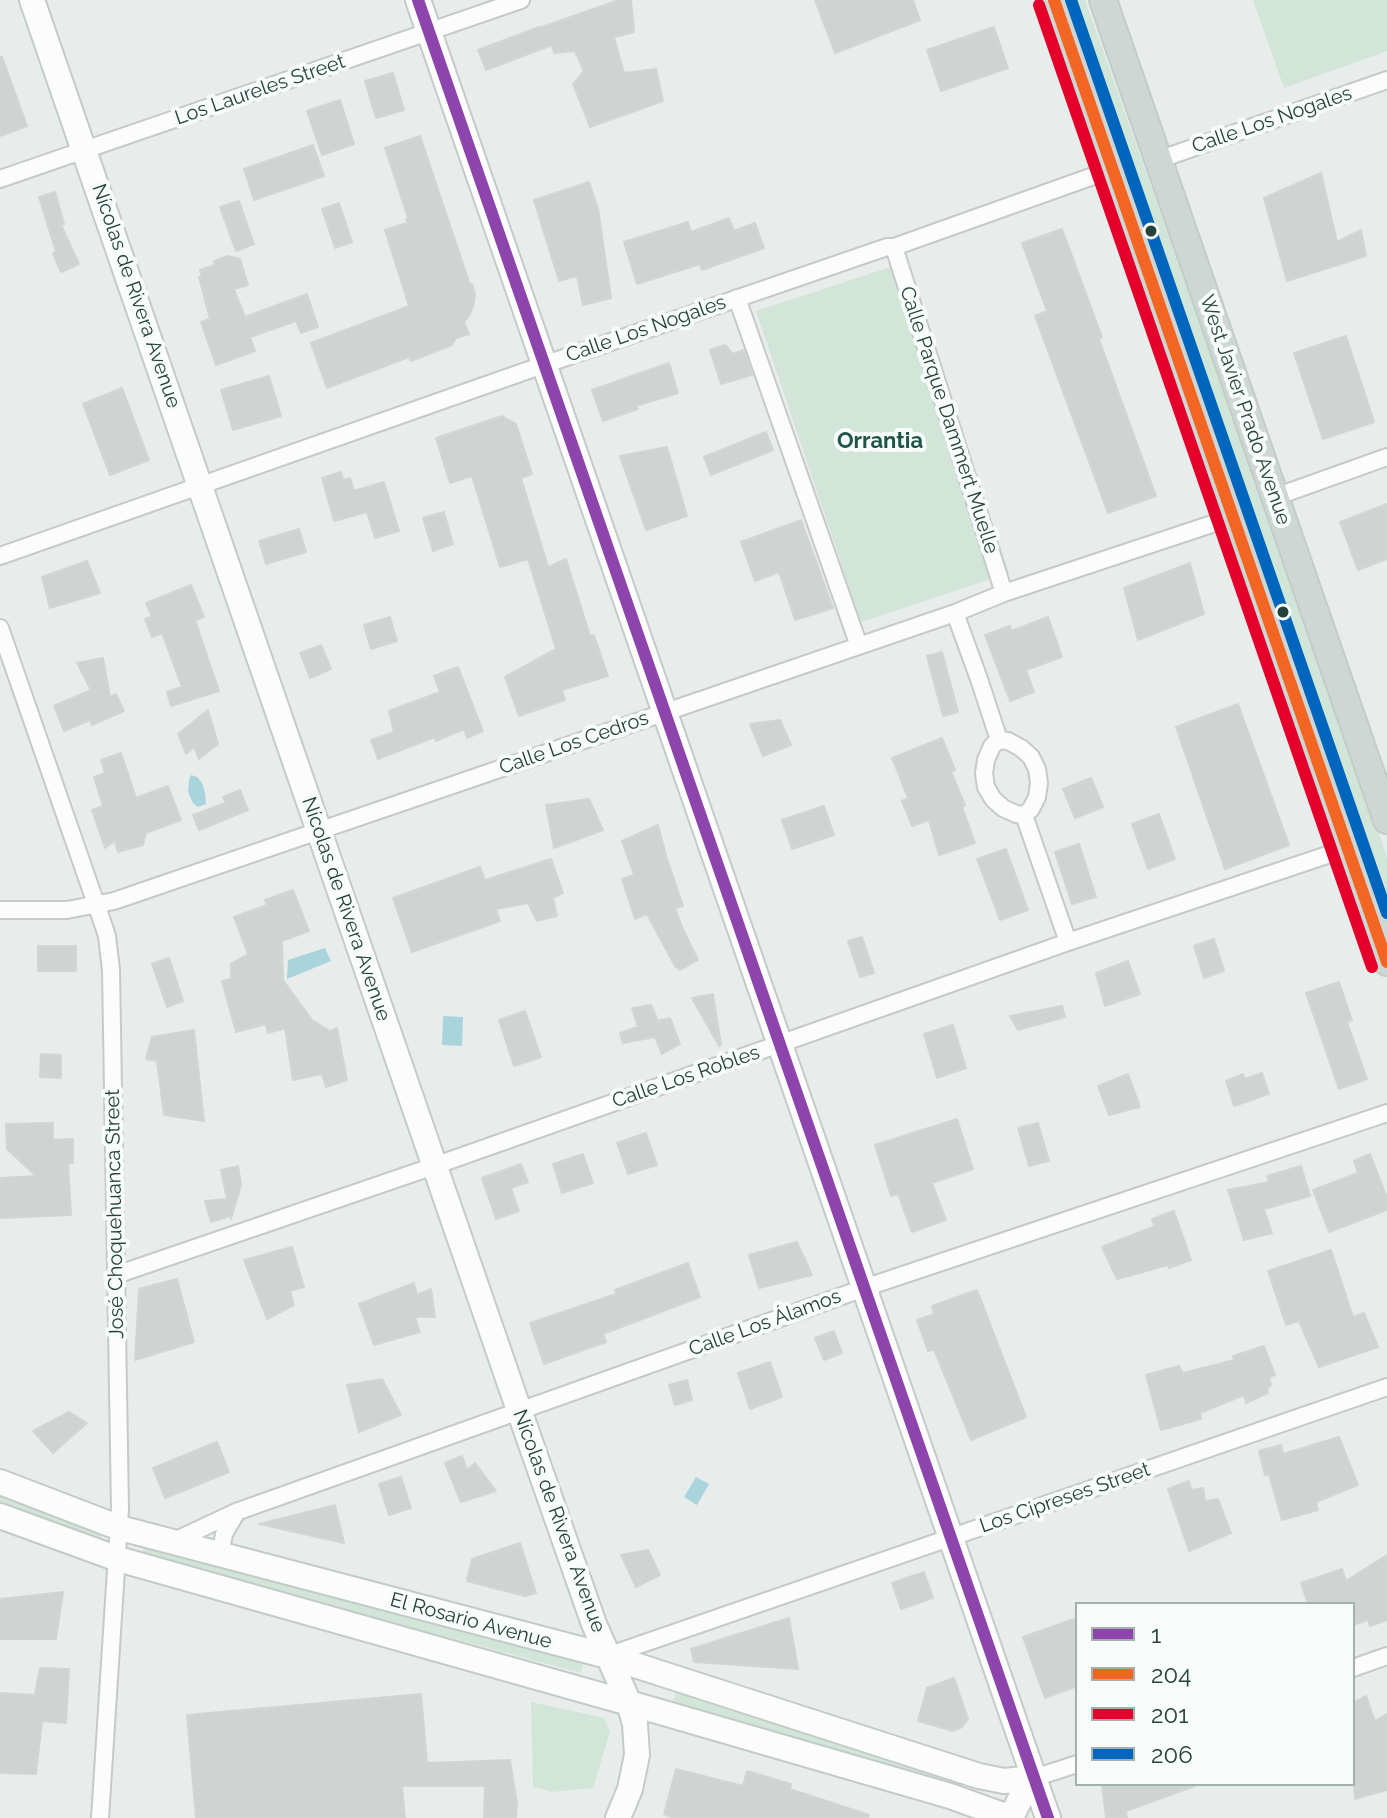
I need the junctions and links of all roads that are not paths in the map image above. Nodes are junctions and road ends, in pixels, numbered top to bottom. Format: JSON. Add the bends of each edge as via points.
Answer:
{"nodes":[{"id":1,"x":32,"y":0,"type":"edge"},
{"id":2,"x":418,"y":0,"type":"edge"},
{"id":3,"x":521,"y":0,"type":"edge"},
{"id":4,"x":1054,"y":0,"type":"edge"},
{"id":5,"x":1103,"y":0,"type":"edge"},
{"id":6,"x":429,"y":31,"type":"junction"},
{"id":7,"x":1387,"y":80,"type":"edge"},
{"id":8,"x":85,"y":150,"type":"junction"},
{"id":9,"x":1158,"y":160,"type":"junction"},
{"id":10,"x":1113,"y":169,"type":"junction"},
{"id":11,"x":0,"y":179,"type":"edge"},
{"id":12,"x":894,"y":247,"type":"junction"},
{"id":13,"x":737,"y":298,"type":"junction"},
{"id":14,"x":544,"y":364,"type":"junction"},
{"id":15,"x":1387,"y":457,"type":"edge"},
{"id":16,"x":201,"y":486,"type":"junction"},
{"id":17,"x":1275,"y":497,"type":"junction"},
{"id":18,"x":1233,"y":517,"type":"junction"},
{"id":19,"x":0,"y":556,"type":"edge"},
{"id":20,"x":1004,"y":593,"type":"junction"},
{"id":21,"x":955,"y":613,"type":"junction"},
{"id":22,"x":0,"y":628,"type":"edge"},
{"id":23,"x":859,"y":646,"type":"junction"},
{"id":24,"x":665,"y":712,"type":"junction"},
{"id":25,"x":999,"y":740,"type":"junction"},
{"id":26,"x":1024,"y":815,"type":"junction"},
{"id":27,"x":1387,"y":820,"type":"edge"},
{"id":28,"x":319,"y":831,"type":"junction"},
{"id":29,"x":1348,"y":848,"type":"junction"},
{"id":30,"x":96,"y":904,"type":"junction"},
{"id":31,"x":0,"y":910,"type":"edge"},
{"id":32,"x":1068,"y":942,"type":"junction"},
{"id":33,"x":1387,"y":962,"type":"edge"},
{"id":34,"x":780,"y":1044,"type":"junction"},
{"id":35,"x":1387,"y":1113,"type":"edge"},
{"id":36,"x":434,"y":1166,"type":"junction"},
{"id":37,"x":116,"y":1275,"type":"junction"},
{"id":38,"x":864,"y":1288,"type":"junction"},
{"id":39,"x":1387,"y":1387,"type":"edge"},
{"id":40,"x":519,"y":1410,"type":"junction"},
{"id":41,"x":0,"y":1482,"type":"edge"},
{"id":42,"x":236,"y":1512,"type":"junction"},
{"id":43,"x":0,"y":1516,"type":"edge"},
{"id":44,"x":120,"y":1528,"type":"junction"},
{"id":45,"x":951,"y":1538,"type":"junction"},
{"id":46,"x":172,"y":1542,"type":"junction"},
{"id":47,"x":220,"y":1555,"type":"junction"},
{"id":48,"x":118,"y":1559,"type":"junction"},
{"id":49,"x":607,"y":1656,"type":"junction"},
{"id":50,"x":1387,"y":1656,"type":"edge"},
{"id":51,"x":1355,"y":1667,"type":"edge"},
{"id":52,"x":629,"y":1703,"type":"junction"},
{"id":53,"x":1075,"y":1765,"type":"edge"},
{"id":54,"x":1034,"y":1778,"type":"junction"},
{"id":55,"x":100,"y":1818,"type":"edge"},
{"id":56,"x":618,"y":1818,"type":"edge"},
{"id":57,"x":1011,"y":1818,"type":"edge"},
{"id":58,"x":1048,"y":1818,"type":"edge"}],
"edges":[{"from":1,"to":8,"type":"street","name":"Nícolas de Rivera Avenue"},
{"from":2,"to":6,"type":"street"},
{"from":3,"to":6,"type":"street","name":"Los Laureles Street"},
{"from":4,"to":10,"type":"main road"},
{"from":5,"to":9,"type":"main road","name":"West Javier Prado Avenue"},
{"from":6,"to":8,"type":"street","name":"Los Laureles Street"},
{"from":6,"to":14,"type":"street"},
{"from":7,"to":9,"type":"street","name":"Calle Los Nogales"},
{"from":8,"to":11,"type":"street","name":"Los Laureles Street"},
{"from":8,"to":16,"type":"street","name":"Nícolas de Rivera Avenue"},
{"from":9,"to":17,"type":"main road","name":"West Javier Prado Avenue"},
{"from":10,"to":12,"type":"street","name":"Calle Los Nogales"},
{"from":10,"to":18,"type":"main road"},
{"from":12,"to":13,"type":"street","name":"Calle Los Nogales"},
{"from":12,"to":20,"type":"street","name":"Calle Parque Dammert Muelle"},
{"from":13,"to":14,"type":"street","name":"Calle Los Nogales"},
{"from":13,"to":23,"type":"street"},
{"from":14,"to":16,"type":"street","name":"Calle Los Nogales"},
{"from":14,"to":24,"type":"street"},
{"from":15,"to":17,"type":"street"},
{"from":16,"to":19,"type":"street","name":"Calle Los Nogales"},
{"from":16,"to":28,"type":"street","name":"Nícolas de Rivera Avenue"},
{"from":17,"to":27,"type":"main road","name":"West Javier Prado Avenue"},
{"from":18,"to":20,"type":"street","name":"Calle Los Cedros"},
{"from":18,"to":29,"type":"main road"},
{"from":20,"to":21,"type":"street","name":"Calle Los Cedros"},
{"from":21,"to":23,"type":"street","name":"Calle Los Cedros"},
{"from":21,"to":25,"type":"street"},
{"from":22,"to":30,"type":"street","name":"José Choquehuanca Street"},
{"from":23,"to":24,"type":"street","name":"Calle Los Cedros"},
{"from":24,"to":28,"type":"street","name":"Calle Los Cedros"},
{"from":24,"to":34,"type":"street"},
{"from":25,"to":26,"type":"street","via":[[986,760],[986,787],[1003,808]]},
{"from":25,"to":26,"type":"street","via":[[1021,748],[1037,769],[1037,797]]},
{"from":26,"to":32,"type":"street"},
{"from":28,"to":30,"type":"street","name":"Calle Los Cedros"},
{"from":28,"to":36,"type":"street","name":"Nícolas de Rivera Avenue"},
{"from":29,"to":32,"type":"street","name":"Calle Los Robles"},
{"from":29,"to":33,"type":"main road"},
{"from":30,"to":31,"type":"street","name":"Calle Los Cedros","via":[[67,910]]},
{"from":30,"to":37,"type":"street","name":"José Choquehuanca Street","via":[[111,970]]},
{"from":32,"to":34,"type":"street","name":"Calle Los Robles"},
{"from":34,"to":36,"type":"street","name":"Calle Los Robles"},
{"from":34,"to":38,"type":"street"},
{"from":35,"to":38,"type":"street","name":"Calle Los Álamos"},
{"from":36,"to":37,"type":"street","name":"Calle Los Robles"},
{"from":36,"to":40,"type":"street","name":"Nícolas de Rivera Avenue"},
{"from":37,"to":44,"type":"street","name":"José Choquehuanca Street"},
{"from":38,"to":40,"type":"street","name":"Calle Los Álamos"},
{"from":38,"to":45,"type":"street"},
{"from":39,"to":45,"type":"street","name":"Los Cipreses Street"},
{"from":40,"to":42,"type":"street","name":"Calle Los Álamos"},
{"from":40,"to":49,"type":"street","name":"Nícolas de Rivera Avenue"},
{"from":41,"to":44,"type":"street","name":"El Rosario Avenue"},
{"from":42,"to":46,"type":"street","name":"Calle Los Álamos"},
{"from":42,"to":47,"type":"street"},
{"from":43,"to":48,"type":"street","name":"El Rosario Avenue"},
{"from":44,"to":46,"type":"street","name":"El Rosario Avenue"},
{"from":44,"to":48,"type":"street","name":"José Choquehuanca Street"},
{"from":45,"to":49,"type":"street","name":"Los Cipreses Street"},
{"from":45,"to":54,"type":"street"},
{"from":46,"to":47,"type":"street","name":"El Rosario Avenue"},
{"from":47,"to":49,"type":"street","name":"El Rosario Avenue"},
{"from":48,"to":52,"type":"street","name":"El Rosario Avenue"},
{"from":48,"to":55,"type":"street","name":"José Choquehuanca Street"},
{"from":49,"to":52,"type":"street","name":"Nícolas de Rivera Avenue"},
{"from":49,"to":54,"type":"street","name":"El Rosario Avenue","via":[[961,1771],[1004,1781]]},
{"from":50,"to":51,"type":"street"},
{"from":52,"to":56,"type":"street","name":"Nícolas de Rivera Avenue","via":[[637,1755]]},
{"from":52,"to":57,"type":"street","name":"El Rosario Avenue"},
{"from":53,"to":54,"type":"street"},
{"from":54,"to":57,"type":"street"},
{"from":54,"to":58,"type":"street"}]}
